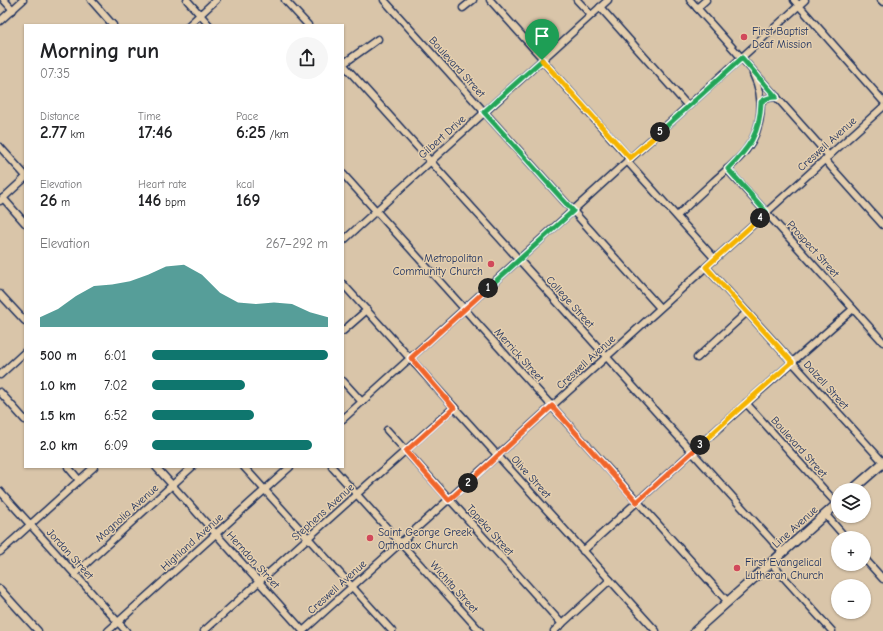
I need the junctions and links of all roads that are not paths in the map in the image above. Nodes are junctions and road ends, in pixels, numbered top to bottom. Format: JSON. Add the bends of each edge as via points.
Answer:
{"nodes":[{"id":1,"x":4,"y":0,"type":"edge"},
{"id":2,"x":23,"y":0,"type":"edge"},
{"id":3,"x":91,"y":0,"type":"edge"},
{"id":4,"x":187,"y":0,"type":"edge"},
{"id":5,"x":216,"y":0,"type":"edge"},
{"id":6,"x":285,"y":0,"type":"edge"},
{"id":7,"x":384,"y":0,"type":"edge"},
{"id":8,"x":473,"y":0,"type":"edge"},
{"id":9,"x":490,"y":0,"type":"edge"},
{"id":10,"x":576,"y":0,"type":"edge"},
{"id":11,"x":608,"y":0,"type":"edge"},
{"id":12,"x":690,"y":0,"type":"edge"},
{"id":13,"x":706,"y":0,"type":"edge"},
{"id":14,"x":794,"y":0,"type":"edge"},
{"id":15,"x":805,"y":0,"type":"edge"},
{"id":16,"x":881,"y":0,"type":"edge"},
{"id":17,"x":883,"y":2,"type":"edge"},
{"id":18,"x":799,"y":6,"type":"junction"},
{"id":19,"x":600,"y":7,"type":"junction"},
{"id":20,"x":463,"y":8,"type":"dead end"},
{"id":21,"x":697,"y":8,"type":"junction"},
{"id":22,"x":13,"y":10,"type":"junction"},
{"id":23,"x":200,"y":15,"type":"junction"},
{"id":24,"x":591,"y":15,"type":"junction"},
{"id":25,"x":0,"y":21,"type":"edge"},
{"id":26,"x":113,"y":24,"type":"edge"},
{"id":27,"x":190,"y":24,"type":"edge"},
{"id":28,"x":209,"y":24,"type":"edge"},
{"id":29,"x":307,"y":24,"type":"edge"},
{"id":30,"x":378,"y":39,"type":"dead end"},
{"id":31,"x":742,"y":58,"type":"junction"},
{"id":32,"x":542,"y":60,"type":"junction"},
{"id":33,"x":344,"y":63,"type":"edge"},
{"id":34,"x":344,"y":65,"type":"edge"},
{"id":35,"x":750,"y":68,"type":"junction"},
{"id":36,"x":776,"y":97,"type":"junction"},
{"id":37,"x":883,"y":101,"type":"edge"},
{"id":38,"x":761,"y":102,"type":"junction"},
{"id":39,"x":688,"y":106,"type":"junction"},
{"id":40,"x":883,"y":107,"type":"edge"},
{"id":41,"x":484,"y":112,"type":"junction"},
{"id":42,"x":0,"y":147,"type":"edge"},
{"id":43,"x":827,"y":158,"type":"junction"},
{"id":44,"x":629,"y":160,"type":"junction"},
{"id":45,"x":430,"y":162,"type":"junction"},
{"id":46,"x":728,"y":169,"type":"junction"},
{"id":47,"x":344,"y":175,"type":"edge"},
{"id":48,"x":24,"y":176,"type":"edge"},
{"id":49,"x":24,"y":178,"type":"edge"},
{"id":50,"x":1,"y":200,"type":"edge"},
{"id":51,"x":376,"y":211,"type":"junction"},
{"id":52,"x":573,"y":211,"type":"junction"},
{"id":53,"x":766,"y":212,"type":"junction"},
{"id":54,"x":676,"y":216,"type":"junction"},
{"id":55,"x":24,"y":222,"type":"edge"},
{"id":56,"x":883,"y":225,"type":"edge"},
{"id":57,"x":344,"y":240,"type":"edge"},
{"id":58,"x":715,"y":259,"type":"junction"},
{"id":59,"x":519,"y":260,"type":"junction"},
{"id":60,"x":706,"y":267,"type":"junction"},
{"id":61,"x":344,"y":285,"type":"edge"},
{"id":62,"x":0,"y":294,"type":"edge"},
{"id":63,"x":660,"y":308,"type":"junction"},
{"id":64,"x":464,"y":309,"type":"junction"},
{"id":65,"x":853,"y":309,"type":"junction"},
{"id":66,"x":367,"y":310,"type":"junction"},
{"id":67,"x":747,"y":312,"type":"junction"},
{"id":68,"x":24,"y":320,"type":"edge"},
{"id":69,"x":344,"y":330,"type":"edge"},
{"id":70,"x":883,"y":342,"type":"edge"},
{"id":71,"x":24,"y":353,"type":"edge"},
{"id":72,"x":606,"y":357,"type":"junction"},
{"id":73,"x":411,"y":358,"type":"junction"},
{"id":74,"x":697,"y":358,"type":"dead end"},
{"id":75,"x":792,"y":362,"type":"junction"},
{"id":76,"x":0,"y":375,"type":"edge"},
{"id":77,"x":344,"y":382,"type":"edge"},
{"id":78,"x":0,"y":392,"type":"edge"},
{"id":79,"x":362,"y":402,"type":"junction"},
{"id":80,"x":746,"y":403,"type":"junction"},
{"id":81,"x":552,"y":406,"type":"junction"},
{"id":82,"x":454,"y":408,"type":"junction"},
{"id":83,"x":344,"y":418,"type":"edge"},
{"id":84,"x":24,"y":419,"type":"edge"},
{"id":85,"x":387,"y":430,"type":"dead end"},
{"id":86,"x":406,"y":451,"type":"junction"},
{"id":87,"x":692,"y":453,"type":"junction"},
{"id":88,"x":498,"y":456,"type":"junction"},
{"id":89,"x":882,"y":465,"type":"edge"},
{"id":90,"x":69,"y":468,"type":"edge"},
{"id":91,"x":93,"y":468,"type":"edge"},
{"id":92,"x":157,"y":468,"type":"edge"},
{"id":93,"x":191,"y":468,"type":"edge"},
{"id":94,"x":245,"y":468,"type":"edge"},
{"id":95,"x":289,"y":468,"type":"edge"},
{"id":96,"x":333,"y":468,"type":"edge"},
{"id":97,"x":79,"y":480,"type":"junction"},
{"id":98,"x":860,"y":483,"type":"edge"},
{"id":99,"x":172,"y":485,"type":"junction"},
{"id":100,"x":265,"y":490,"type":"junction"},
{"id":101,"x":0,"y":491,"type":"edge"},
{"id":102,"x":357,"y":495,"type":"junction"},
{"id":103,"x":831,"y":495,"type":"edge"},
{"id":104,"x":449,"y":500,"type":"junction"},
{"id":105,"x":637,"y":502,"type":"junction"},
{"id":106,"x":831,"y":509,"type":"edge"},
{"id":107,"x":826,"y":514,"type":"junction"},
{"id":108,"x":31,"y":525,"type":"junction"},
{"id":109,"x":840,"y":531,"type":"edge"},
{"id":110,"x":216,"y":534,"type":"junction"},
{"id":111,"x":309,"y":538,"type":"junction"},
{"id":112,"x":401,"y":543,"type":"junction"},
{"id":113,"x":583,"y":551,"type":"junction"},
{"id":114,"x":0,"y":552,"type":"edge"},
{"id":115,"x":782,"y":553,"type":"junction"},
{"id":116,"x":771,"y":563,"type":"junction"},
{"id":117,"x":871,"y":566,"type":"edge"},
{"id":118,"x":74,"y":574,"type":"junction"},
{"id":119,"x":883,"y":579,"type":"edge"},
{"id":120,"x":610,"y":580,"type":"junction"},
{"id":121,"x":259,"y":582,"type":"junction"},
{"id":122,"x":352,"y":587,"type":"junction"},
{"id":123,"x":0,"y":589,"type":"edge"},
{"id":124,"x":728,"y":602,"type":"junction"},
{"id":125,"x":118,"y":622,"type":"junction"},
{"id":126,"x":562,"y":624,"type":"junction"},
{"id":127,"x":827,"y":629,"type":"edge"},
{"id":128,"x":38,"y":631,"type":"edge"},
{"id":129,"x":108,"y":631,"type":"edge"},
{"id":130,"x":126,"y":631,"type":"edge"},
{"id":131,"x":204,"y":631,"type":"edge"},
{"id":132,"x":303,"y":631,"type":"edge"},
{"id":133,"x":392,"y":631,"type":"edge"},
{"id":134,"x":480,"y":631,"type":"edge"},
{"id":135,"x":554,"y":631,"type":"edge"},
{"id":136,"x":656,"y":631,"type":"edge"},
{"id":137,"x":695,"y":631,"type":"edge"}],
"edges":[{"from":1,"to":22,"type":"street"},
{"from":2,"to":22,"type":"street"},
{"from":3,"to":26,"type":"street"},
{"from":4,"to":23,"type":"street"},
{"from":5,"to":23,"type":"street"},
{"from":6,"to":29,"type":"street"},
{"from":7,"to":41,"type":"street","name":"Boulevard Street"},
{"from":8,"to":20,"type":"street"},
{"from":9,"to":32,"type":"street"},
{"from":10,"to":24,"type":"street"},
{"from":11,"to":19,"type":"street","name":"Gilbert Drive"},
{"from":12,"to":21,"type":"street"},
{"from":13,"to":21,"type":"street"},
{"from":14,"to":18,"type":"street"},
{"from":15,"to":18,"type":"street"},
{"from":16,"to":17,"type":"street"},
{"from":18,"to":31,"type":"street"},
{"from":18,"to":37,"type":"street"},
{"from":19,"to":24,"type":"street","name":"Gilbert Drive"},
{"from":19,"to":39,"type":"street"},
{"from":21,"to":31,"type":"street"},
{"from":22,"to":25,"type":"street"},
{"from":23,"to":27,"type":"street"},
{"from":23,"to":28,"type":"street"},
{"from":24,"to":32,"type":"street","name":"Gilbert Drive"},
{"from":30,"to":33,"type":"street"},
{"from":31,"to":35,"type":"street"},
{"from":31,"to":39,"type":"street"},
{"from":32,"to":41,"type":"street","name":"Gilbert Drive"},
{"from":32,"to":44,"type":"street"},
{"from":34,"to":45,"type":"street","name":"College Street"},
{"from":35,"to":36,"type":"street"},
{"from":35,"to":38,"type":"street","via":[[758,85]]},
{"from":36,"to":38,"type":"street"},
{"from":36,"to":43,"type":"street"},
{"from":38,"to":46,"type":"street","via":[[753,140]]},
{"from":39,"to":44,"type":"street"},
{"from":40,"to":43,"type":"street","name":"Creswell Avenue"},
{"from":41,"to":45,"type":"street","name":"Gilbert Drive"},
{"from":41,"to":52,"type":"street","name":"Boulevard Street"},
{"from":42,"to":48,"type":"street"},
{"from":43,"to":53,"type":"street","name":"Creswell Avenue"},
{"from":43,"to":56,"type":"street"},
{"from":44,"to":52,"type":"street"},
{"from":44,"to":54,"type":"street"},
{"from":45,"to":51,"type":"street","name":"Gilbert Drive"},
{"from":45,"to":59,"type":"street","name":"College Street"},
{"from":46,"to":53,"type":"street","name":"Prospect Street"},
{"from":46,"to":54,"type":"street"},
{"from":47,"to":51,"type":"street","name":"Merrick Street"},
{"from":49,"to":50,"type":"street"},
{"from":50,"to":55,"type":"street"},
{"from":51,"to":57,"type":"street","name":"Gilbert Drive"},
{"from":51,"to":64,"type":"street","name":"Merrick Street"},
{"from":52,"to":59,"type":"street"},
{"from":52,"to":63,"type":"street","name":"Boulevard Street"},
{"from":53,"to":58,"type":"street","name":"Creswell Avenue"},
{"from":53,"to":65,"type":"street","name":"Prospect Street"},
{"from":54,"to":58,"type":"street"},
{"from":58,"to":60,"type":"street","name":"Creswell Avenue"},
{"from":59,"to":64,"type":"street"},
{"from":59,"to":72,"type":"street","name":"College Street"},
{"from":60,"to":63,"type":"street","name":"Creswell Avenue"},
{"from":60,"to":67,"type":"street","name":"Dalzell Street"},
{"from":61,"to":66,"type":"street","name":"Olive Street"},
{"from":62,"to":68,"type":"street"},
{"from":63,"to":72,"type":"street","name":"Creswell Avenue"},
{"from":64,"to":73,"type":"street"},
{"from":64,"to":81,"type":"street","name":"Merrick Street"},
{"from":65,"to":70,"type":"street","name":"Prospect Street"},
{"from":65,"to":75,"type":"street"},
{"from":66,"to":69,"type":"street"},
{"from":66,"to":73,"type":"street","name":"Olive Street"},
{"from":67,"to":74,"type":"street"},
{"from":67,"to":75,"type":"street","name":"Dalzell Street"},
{"from":71,"to":76,"type":"street"},
{"from":72,"to":81,"type":"street","name":"Creswell Avenue"},
{"from":72,"to":87,"type":"street","name":"College Street"},
{"from":73,"to":79,"type":"street"},
{"from":73,"to":82,"type":"street","name":"Olive Street"},
{"from":75,"to":80,"type":"street"},
{"from":75,"to":89,"type":"street","name":"Dalzell Street"},
{"from":77,"to":79,"type":"street"},
{"from":78,"to":84,"type":"street"},
{"from":79,"to":83,"type":"street"},
{"from":80,"to":87,"type":"street"},
{"from":80,"to":103,"type":"street","name":"Boulevard Street"},
{"from":81,"to":88,"type":"street","name":"Creswell Avenue"},
{"from":81,"to":105,"type":"street","name":"Merrick Street"},
{"from":82,"to":86,"type":"street","name":"Stephens Avenue"},
{"from":82,"to":88,"type":"street","name":"Olive Street"},
{"from":85,"to":86,"type":"street","name":"Topeka Street"},
{"from":86,"to":102,"type":"street","name":"Stephens Avenue"},
{"from":86,"to":104,"type":"street","name":"Topeka Street"},
{"from":87,"to":105,"type":"street"},
{"from":87,"to":115,"type":"street","name":"College Street"},
{"from":88,"to":104,"type":"street","name":"Creswell Avenue"},
{"from":88,"to":113,"type":"street","name":"Olive Street"},
{"from":89,"to":98,"type":"main road"},
{"from":90,"to":97,"type":"street"},
{"from":91,"to":97,"type":"street"},
{"from":92,"to":99,"type":"street","name":"Herndon Street"},
{"from":93,"to":99,"type":"street","name":"Magnolia Avenue"},
{"from":94,"to":100,"type":"street"},
{"from":95,"to":100,"type":"street","name":"Highland Avenue"},
{"from":96,"to":102,"type":"street","name":"Wichita Street"},
{"from":97,"to":108,"type":"street"},
{"from":99,"to":110,"type":"street","name":"Herndon Street"},
{"from":99,"to":118,"type":"street","name":"Magnolia Avenue"},
{"from":100,"to":110,"type":"street","name":"Highland Avenue"},
{"from":100,"to":111,"type":"street"},
{"from":101,"to":108,"type":"street","name":"Jordan Street"},
{"from":102,"to":111,"type":"street","name":"Stephens Avenue"},
{"from":102,"to":112,"type":"street","name":"Wichita Street"},
{"from":104,"to":112,"type":"street","name":"Creswell Avenue"},
{"from":104,"to":126,"type":"street","name":"Topeka Street"},
{"from":105,"to":113,"type":"street"},
{"from":105,"to":124,"type":"street","name":"Merrick Street"},
{"from":106,"to":107,"type":"main road","name":"Line Avenue"},
{"from":107,"to":109,"type":"street"},
{"from":107,"to":115,"type":"main road","name":"Line Avenue"},
{"from":108,"to":114,"type":"street"},
{"from":108,"to":118,"type":"street","name":"Jordan Street"},
{"from":110,"to":121,"type":"street","name":"Herndon Street"},
{"from":110,"to":125,"type":"street","name":"Highland Avenue"},
{"from":111,"to":121,"type":"street","name":"Stephens Avenue"},
{"from":111,"to":122,"type":"street"},
{"from":112,"to":122,"type":"street","name":"Creswell Avenue"},
{"from":112,"to":134,"type":"street","name":"Wichita Street"},
{"from":113,"to":120,"type":"street","name":"Olive Street"},
{"from":115,"to":116,"type":"main road","name":"Line Avenue"},
{"from":116,"to":124,"type":"main road","name":"Line Avenue"},
{"from":116,"to":127,"type":"street"},
{"from":117,"to":119,"type":"street"},
{"from":118,"to":125,"type":"street","name":"Jordan Street"},
{"from":120,"to":126,"type":"street"},
{"from":120,"to":136,"type":"street","name":"Olive Street"},
{"from":121,"to":131,"type":"street","name":"Stephens Avenue"},
{"from":121,"to":132,"type":"street","name":"Herndon Street"},
{"from":122,"to":132,"type":"street","name":"Creswell Avenue"},
{"from":122,"to":133,"type":"street"},
{"from":123,"to":128,"type":"street"},
{"from":124,"to":137,"type":"main road","name":"Line Avenue"},
{"from":125,"to":129,"type":"street","name":"Highland Avenue"},
{"from":125,"to":130,"type":"street","name":"Jordan Street"},
{"from":126,"to":135,"type":"street"}]}
